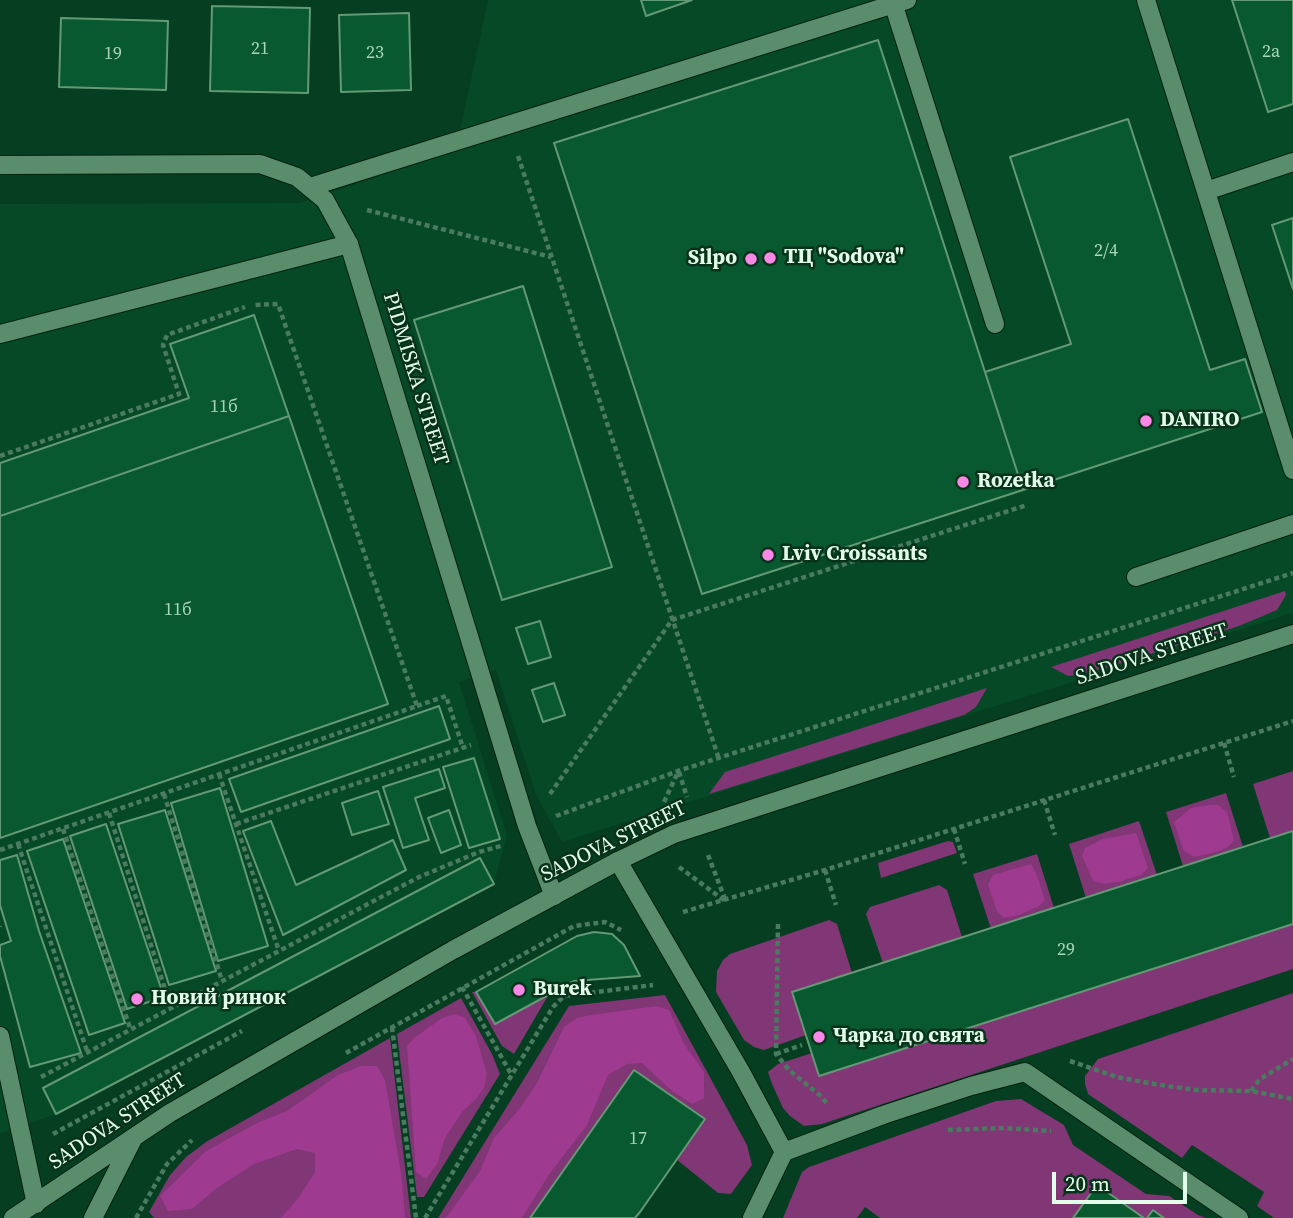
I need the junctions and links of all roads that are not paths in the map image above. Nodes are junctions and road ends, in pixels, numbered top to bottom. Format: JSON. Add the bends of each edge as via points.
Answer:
{"nodes":[{"id":1,"x":1146,"y":0,"type":"edge"},
{"id":2,"x":900,"y":2,"type":"edge"},
{"id":3,"x":1293,"y":162,"type":"edge"},
{"id":4,"x":0,"y":165,"type":"edge"},
{"id":5,"x":310,"y":187,"type":"junction"},
{"id":6,"x":1206,"y":191,"type":"junction"},
{"id":7,"x":349,"y":244,"type":"junction"},
{"id":8,"x":995,"y":324,"type":"dead end"},
{"id":9,"x":0,"y":334,"type":"edge"},
{"id":10,"x":1293,"y":470,"type":"edge"},
{"id":11,"x":1293,"y":524,"type":"edge"},
{"id":12,"x":1136,"y":577,"type":"dead end"},
{"id":13,"x":1293,"y":634,"type":"edge"},
{"id":14,"x":618,"y":861,"type":"junction"},
{"id":15,"x":554,"y":896,"type":"junction"},
{"id":16,"x":0,"y":1036,"type":"edge"},
{"id":17,"x":135,"y":1136,"type":"junction"},
{"id":18,"x":784,"y":1152,"type":"junction"},
{"id":19,"x":36,"y":1204,"type":"junction"},
{"id":20,"x":13,"y":1218,"type":"edge"},
{"id":21,"x":93,"y":1218,"type":"edge"},
{"id":22,"x":752,"y":1218,"type":"edge"},
{"id":23,"x":1239,"y":1218,"type":"edge"}],
"edges":[{"from":1,"to":6,"type":"street"},
{"from":2,"to":5,"type":"street"},
{"from":2,"to":8,"type":"street"},
{"from":3,"to":6,"type":"street"},
{"from":4,"to":5,"type":"street","name":"PIDMISKA STREET","via":[[260,164],[297,177]]},
{"from":5,"to":7,"type":"street","name":"PIDMISKA STREET","via":[[326,200]]},
{"from":6,"to":10,"type":"street"},
{"from":7,"to":9,"type":"street"},
{"from":7,"to":15,"type":"street","name":"PIDMISKA STREET","via":[[527,826]]},
{"from":11,"to":12,"type":"street"},
{"from":13,"to":14,"type":"street","name":"SADOVA STREET","via":[[748,809],[674,834]]},
{"from":14,"to":15,"type":"street","name":"SADOVA STREET"},
{"from":14,"to":18,"type":"street"},
{"from":15,"to":17,"type":"street","name":"SADOVA STREET"},
{"from":16,"to":19,"type":"street"},
{"from":17,"to":19,"type":"street","name":"SADOVA STREET"},
{"from":17,"to":21,"type":"street"},
{"from":18,"to":22,"type":"street"},
{"from":18,"to":23,"type":"street","via":[[845,1127],[1025,1072]]},
{"from":19,"to":20,"type":"street","name":"SADOVA STREET"}]}
